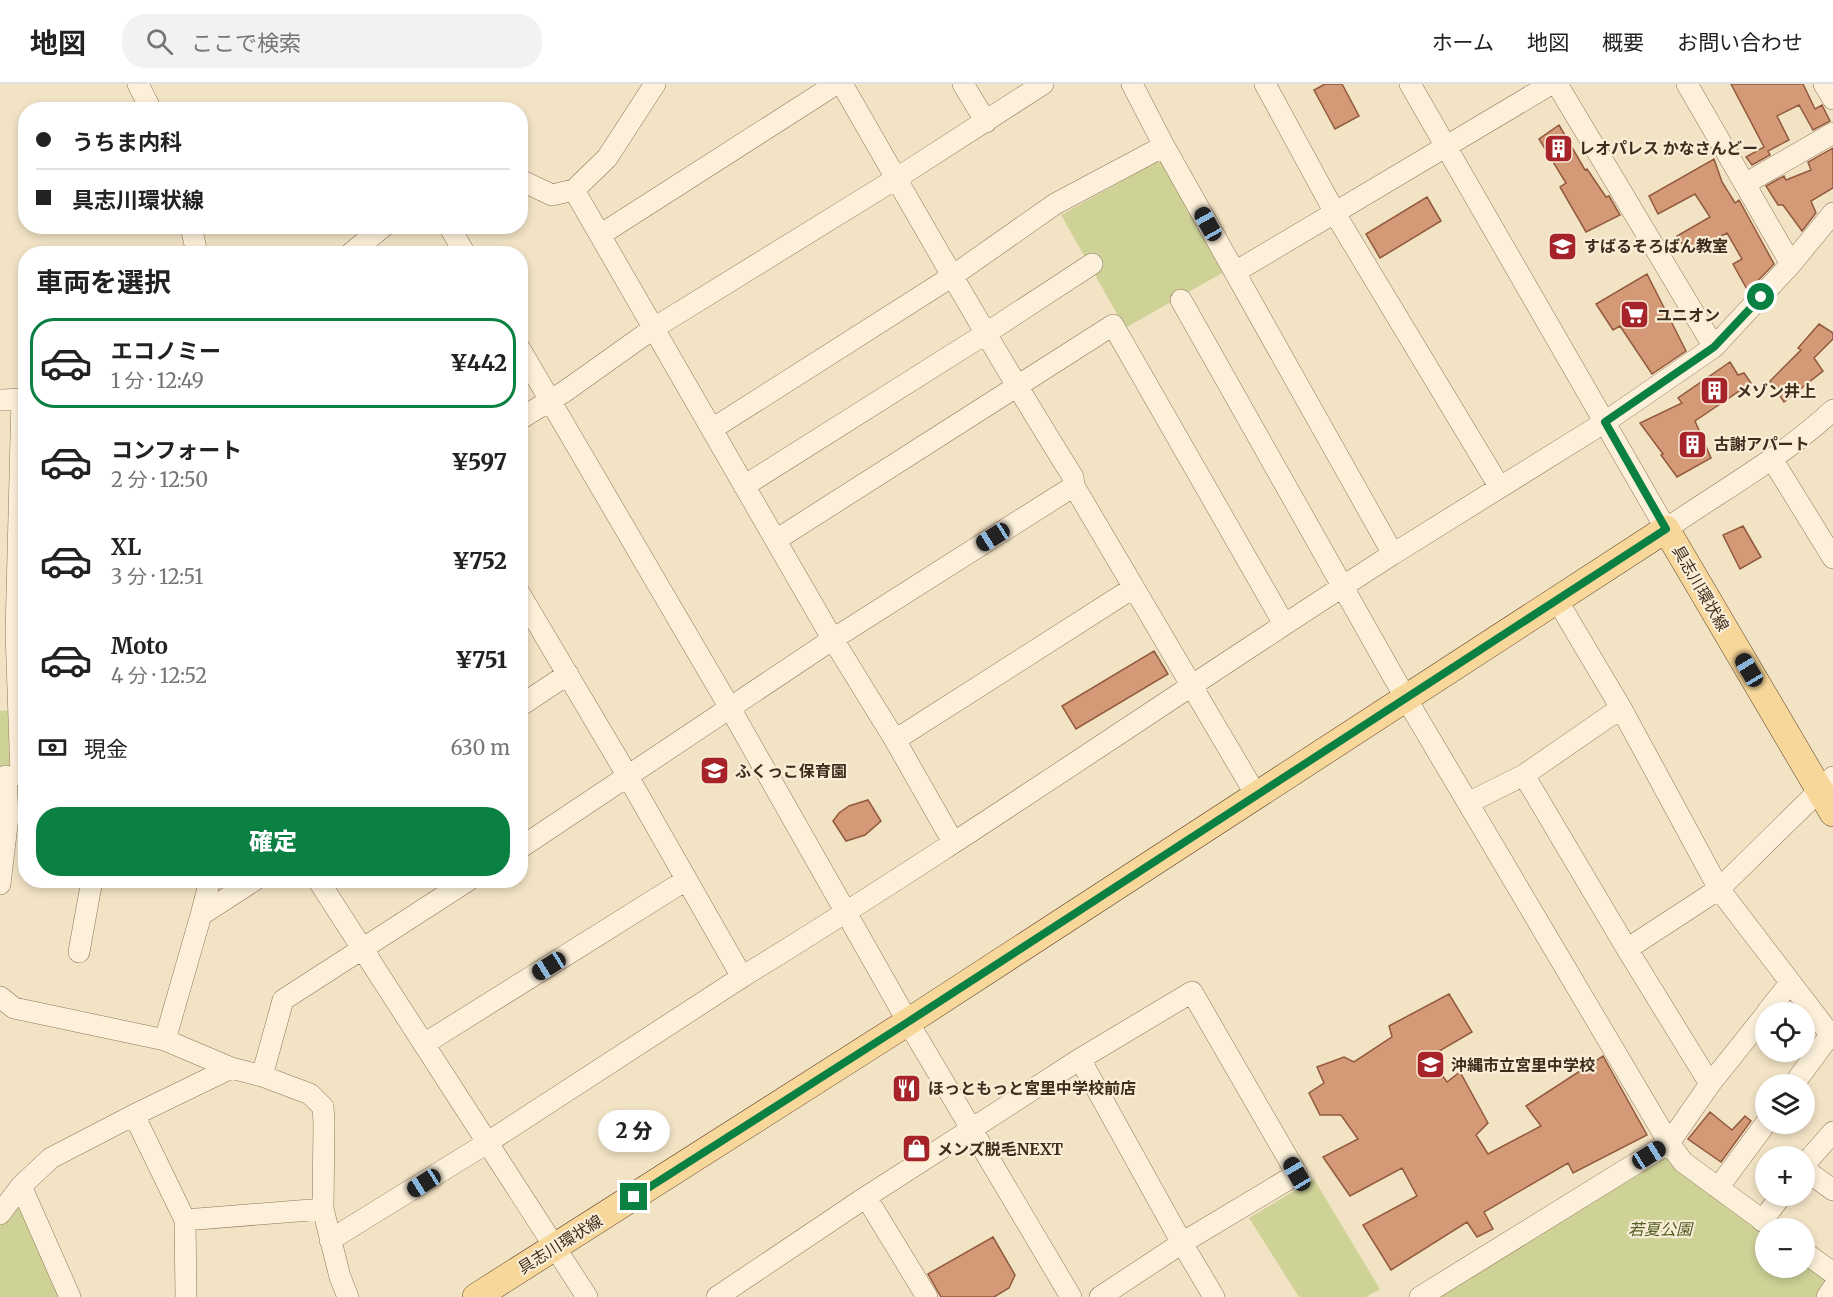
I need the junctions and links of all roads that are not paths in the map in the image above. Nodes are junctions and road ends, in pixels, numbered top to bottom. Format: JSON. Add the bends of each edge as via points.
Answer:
{"nodes":[{"id":1,"x":138,"y":84,"type":"edge"},
{"id":2,"x":655,"y":84,"type":"edge"},
{"id":3,"x":836,"y":84,"type":"edge"},
{"id":4,"x":842,"y":84,"type":"edge"},
{"id":5,"x":963,"y":84,"type":"edge"},
{"id":6,"x":1043,"y":84,"type":"edge"},
{"id":7,"x":1132,"y":84,"type":"edge"},
{"id":8,"x":1265,"y":84,"type":"edge"},
{"id":9,"x":1410,"y":84,"type":"edge"},
{"id":10,"x":1551,"y":84,"type":"edge"},
{"id":11,"x":1557,"y":84,"type":"edge"},
{"id":12,"x":1687,"y":84,"type":"edge"},
{"id":13,"x":1824,"y":84,"type":"edge"},
{"id":14,"x":1833,"y":99,"type":"edge"},
{"id":15,"x":147,"y":102,"type":"edge"},
{"id":16,"x":986,"y":122,"type":"junction"},
{"id":17,"x":1833,"y":133,"type":"edge"},
{"id":18,"x":1164,"y":146,"type":"junction"},
{"id":19,"x":1447,"y":147,"type":"junction"},
{"id":20,"x":897,"y":178,"type":"junction"},
{"id":21,"x":528,"y":184,"type":"edge"},
{"id":22,"x":1745,"y":184,"type":"junction"},
{"id":23,"x":574,"y":190,"type":"junction"},
{"id":24,"x":1833,"y":213,"type":"edge"},
{"id":25,"x":1335,"y":214,"type":"junction"},
{"id":26,"x":374,"y":234,"type":"edge"},
{"id":27,"x":600,"y":236,"type":"junction"},
{"id":28,"x":360,"y":246,"type":"edge"},
{"id":29,"x":1092,"y":264,"type":"dead end"},
{"id":30,"x":1791,"y":264,"type":"junction"},
{"id":31,"x":1235,"y":272,"type":"junction"},
{"id":32,"x":951,"y":277,"type":"junction"},
{"id":33,"x":1180,"y":300,"type":"dead end"},
{"id":34,"x":654,"y":328,"type":"junction"},
{"id":35,"x":985,"y":334,"type":"junction"},
{"id":36,"x":1714,"y":347,"type":"junction"},
{"id":37,"x":528,"y":363,"type":"edge"},
{"id":38,"x":1016,"y":387,"type":"junction"},
{"id":39,"x":18,"y":399,"type":"edge"},
{"id":40,"x":0,"y":400,"type":"edge"},
{"id":41,"x":550,"y":400,"type":"junction"},
{"id":42,"x":1833,"y":410,"type":"edge"},
{"id":43,"x":528,"y":414,"type":"edge"},
{"id":44,"x":1605,"y":422,"type":"junction"},
{"id":45,"x":712,"y":429,"type":"junction"},
{"id":46,"x":1772,"y":459,"type":"junction"},
{"id":47,"x":744,"y":486,"type":"junction"},
{"id":48,"x":1074,"y":486,"type":"junction"},
{"id":49,"x":1499,"y":486,"type":"junction"},
{"id":50,"x":18,"y":487,"type":"edge"},
{"id":51,"x":1666,"y":529,"type":"junction"},
{"id":52,"x":776,"y":540,"type":"junction"},
{"id":53,"x":1393,"y":554,"type":"junction"},
{"id":54,"x":1833,"y":558,"type":"edge"},
{"id":55,"x":1342,"y":586,"type":"junction"},
{"id":56,"x":1133,"y":588,"type":"junction"},
{"id":57,"x":1557,"y":600,"type":"junction"},
{"id":58,"x":528,"y":607,"type":"edge"},
{"id":59,"x":1284,"y":624,"type":"junction"},
{"id":60,"x":8,"y":633,"type":"edge"},
{"id":61,"x":833,"y":639,"type":"junction"},
{"id":62,"x":568,"y":674,"type":"junction"},
{"id":63,"x":1190,"y":686,"type":"junction"},
{"id":64,"x":1407,"y":699,"type":"junction"},
{"id":65,"x":528,"y":701,"type":"edge"},
{"id":66,"x":730,"y":708,"type":"junction"},
{"id":67,"x":1621,"y":708,"type":"junction"},
{"id":68,"x":895,"y":740,"type":"junction"},
{"id":69,"x":1524,"y":775,"type":"junction"},
{"id":70,"x":13,"y":776,"type":"edge"},
{"id":71,"x":628,"y":777,"type":"junction"},
{"id":72,"x":1829,"y":794,"type":"edge"},
{"id":73,"x":1256,"y":795,"type":"junction"},
{"id":74,"x":1468,"y":803,"type":"junction"},
{"id":75,"x":953,"y":842,"type":"junction"},
{"id":76,"x":528,"y":843,"type":"edge"},
{"id":77,"x":686,"y":880,"type":"junction"},
{"id":78,"x":0,"y":884,"type":"edge"},
{"id":79,"x":91,"y":888,"type":"edge"},
{"id":80,"x":208,"y":888,"type":"edge"},
{"id":81,"x":243,"y":888,"type":"edge"},
{"id":82,"x":323,"y":888,"type":"edge"},
{"id":83,"x":458,"y":888,"type":"edge"},
{"id":84,"x":1719,"y":889,"type":"junction"},
{"id":85,"x":847,"y":913,"type":"junction"},
{"id":86,"x":201,"y":915,"type":"junction"},
{"id":87,"x":1627,"y":949,"type":"junction"},
{"id":88,"x":362,"y":950,"type":"junction"},
{"id":89,"x":79,"y":952,"type":"dead end"},
{"id":90,"x":742,"y":978,"type":"junction"},
{"id":91,"x":1790,"y":982,"type":"junction"},
{"id":92,"x":0,"y":997,"type":"edge"},
{"id":93,"x":1775,"y":1002,"type":"edge"},
{"id":94,"x":908,"y":1022,"type":"junction"},
{"id":95,"x":1755,"y":1027,"type":"edge"},
{"id":96,"x":1832,"y":1035,"type":"edge"},
{"id":97,"x":165,"y":1040,"type":"junction"},
{"id":98,"x":424,"y":1044,"type":"junction"},
{"id":99,"x":1080,"y":1059,"type":"junction"},
{"id":100,"x":231,"y":1068,"type":"junction"},
{"id":101,"x":1802,"y":1074,"type":"edge"},
{"id":102,"x":262,"y":1076,"type":"junction"},
{"id":103,"x":1710,"y":1084,"type":"junction"},
{"id":104,"x":134,"y":1115,"type":"junction"},
{"id":105,"x":973,"y":1130,"type":"junction"},
{"id":106,"x":1833,"y":1132,"type":"edge"},
{"id":107,"x":1758,"y":1134,"type":"edge"},
{"id":108,"x":487,"y":1143,"type":"junction"},
{"id":109,"x":1669,"y":1143,"type":"junction"},
{"id":110,"x":1815,"y":1154,"type":"edge"},
{"id":111,"x":1815,"y":1176,"type":"edge"},
{"id":112,"x":21,"y":1186,"type":"junction"},
{"id":113,"x":1718,"y":1188,"type":"junction"},
{"id":114,"x":1833,"y":1190,"type":"edge"},
{"id":115,"x":866,"y":1197,"type":"junction"},
{"id":116,"x":323,"y":1209,"type":"junction"},
{"id":117,"x":0,"y":1214,"type":"edge"},
{"id":118,"x":1759,"y":1218,"type":"edge"},
{"id":119,"x":185,"y":1220,"type":"junction"},
{"id":120,"x":330,"y":1240,"type":"junction"},
{"id":121,"x":1182,"y":1243,"type":"junction"},
{"id":122,"x":556,"y":1247,"type":"junction"},
{"id":123,"x":1815,"y":1260,"type":"edge"},
{"id":124,"x":1833,"y":1273,"type":"edge"},
{"id":125,"x":1833,"y":1288,"type":"edge"},
{"id":126,"x":922,"y":1295,"type":"edge"},
{"id":127,"x":70,"y":1297,"type":"edge"},
{"id":128,"x":186,"y":1297,"type":"edge"},
{"id":129,"x":348,"y":1297,"type":"edge"},
{"id":130,"x":476,"y":1297,"type":"edge"},
{"id":131,"x":587,"y":1297,"type":"edge"},
{"id":132,"x":717,"y":1297,"type":"edge"},
{"id":133,"x":1071,"y":1297,"type":"edge"},
{"id":134,"x":1100,"y":1297,"type":"edge"},
{"id":135,"x":1214,"y":1297,"type":"edge"},
{"id":136,"x":1420,"y":1297,"type":"edge"},
{"id":137,"x":1827,"y":1297,"type":"edge"}],
"edges":[{"from":1,"to":15,"type":"street"},
{"from":2,"to":23,"type":"street","via":[[607,158]]},
{"from":3,"to":27,"type":"street"},
{"from":4,"to":20,"type":"street"},
{"from":5,"to":16,"type":"street"},
{"from":6,"to":16,"type":"street"},
{"from":7,"to":18,"type":"street"},
{"from":8,"to":25,"type":"street"},
{"from":9,"to":19,"type":"street"},
{"from":10,"to":19,"type":"street"},
{"from":11,"to":36,"type":"street"},
{"from":12,"to":22,"type":"street"},
{"from":13,"to":14,"type":"street"},
{"from":16,"to":20,"type":"street"},
{"from":17,"to":22,"type":"street"},
{"from":18,"to":31,"type":"street"},
{"from":18,"to":32,"type":"street","via":[[1055,204]]},
{"from":19,"to":25,"type":"street"},
{"from":19,"to":44,"type":"street"},
{"from":20,"to":32,"type":"street"},
{"from":20,"to":34,"type":"street"},
{"from":21,"to":23,"type":"street","via":[[552,195]]},
{"from":22,"to":30,"type":"street"},
{"from":23,"to":27,"type":"street"},
{"from":24,"to":30,"type":"street"},
{"from":25,"to":31,"type":"street"},
{"from":25,"to":49,"type":"street"},
{"from":26,"to":28,"type":"street"},
{"from":27,"to":34,"type":"street"},
{"from":29,"to":35,"type":"street"},
{"from":30,"to":36,"type":"street"},
{"from":31,"to":53,"type":"street"},
{"from":32,"to":35,"type":"street"},
{"from":32,"to":45,"type":"street"},
{"from":33,"to":55,"type":"street"},
{"from":34,"to":41,"type":"street"},
{"from":34,"to":45,"type":"street"},
{"from":35,"to":38,"type":"street"},
{"from":35,"to":47,"type":"street"},
{"from":36,"to":44,"type":"street"},
{"from":37,"to":41,"type":"street"},
{"from":38,"to":48,"type":"street","via":[[1073,477]]},
{"from":38,"to":52,"type":"street"},
{"from":38,"to":59,"type":"street","via":[[1113,325]]},
{"from":39,"to":40,"type":"street"},
{"from":41,"to":43,"type":"street"},
{"from":41,"to":66,"type":"street"},
{"from":42,"to":46,"type":"street"},
{"from":44,"to":49,"type":"street"},
{"from":44,"to":51,"type":"street"},
{"from":45,"to":47,"type":"street"},
{"from":46,"to":51,"type":"street"},
{"from":46,"to":54,"type":"street"},
{"from":47,"to":52,"type":"street"},
{"from":48,"to":56,"type":"street"},
{"from":48,"to":61,"type":"street"},
{"from":49,"to":53,"type":"street"},
{"from":50,"to":60,"type":"street"},
{"from":51,"to":57,"type":"main road","name":"具志川環状線"},
{"from":51,"to":72,"type":"main road","name":"具志川環状線"},
{"from":52,"to":61,"type":"street"},
{"from":53,"to":55,"type":"street"},
{"from":55,"to":59,"type":"street"},
{"from":55,"to":64,"type":"street"},
{"from":56,"to":63,"type":"street"},
{"from":56,"to":68,"type":"street"},
{"from":57,"to":64,"type":"main road","name":"具志川環状線"},
{"from":57,"to":67,"type":"street"},
{"from":58,"to":62,"type":"street"},
{"from":59,"to":63,"type":"street"},
{"from":60,"to":70,"type":"street"},
{"from":61,"to":66,"type":"street"},
{"from":61,"to":68,"type":"street"},
{"from":62,"to":65,"type":"street"},
{"from":62,"to":71,"type":"street"},
{"from":63,"to":73,"type":"street"},
{"from":63,"to":75,"type":"street"},
{"from":64,"to":73,"type":"main road","name":"具志川環状線"},
{"from":64,"to":74,"type":"street"},
{"from":66,"to":71,"type":"street"},
{"from":66,"to":85,"type":"street"},
{"from":67,"to":69,"type":"street"},
{"from":67,"to":84,"type":"street"},
{"from":68,"to":75,"type":"street"},
{"from":69,"to":74,"type":"street"},
{"from":69,"to":87,"type":"street"},
{"from":70,"to":78,"type":"street"},
{"from":71,"to":76,"type":"street"},
{"from":71,"to":77,"type":"street"},
{"from":72,"to":84,"type":"street"},
{"from":73,"to":94,"type":"main road","name":"具志川環状線"},
{"from":74,"to":109,"type":"street"},
{"from":75,"to":85,"type":"street"},
{"from":77,"to":90,"type":"street"},
{"from":77,"to":98,"type":"street"},
{"from":79,"to":89,"type":"street"},
{"from":80,"to":86,"type":"street"},
{"from":81,"to":86,"type":"street"},
{"from":82,"to":88,"type":"street"},
{"from":83,"to":88,"type":"street"},
{"from":84,"to":87,"type":"street"},
{"from":84,"to":91,"type":"street"},
{"from":85,"to":90,"type":"street"},
{"from":85,"to":94,"type":"street"},
{"from":86,"to":97,"type":"street"},
{"from":87,"to":103,"type":"street"},
{"from":88,"to":98,"type":"street"},
{"from":88,"to":102,"type":"street","via":[[283,1000]]},
{"from":90,"to":108,"type":"street"},
{"from":91,"to":93,"type":"street"},
{"from":91,"to":96,"type":"street"},
{"from":92,"to":97,"type":"street","via":[[14,1008]]},
{"from":94,"to":105,"type":"street"},
{"from":94,"to":122,"type":"main road","name":"具志川環状線"},
{"from":95,"to":103,"type":"street"},
{"from":96,"to":101,"type":"street"},
{"from":97,"to":100,"type":"street"},
{"from":98,"to":108,"type":"street"},
{"from":99,"to":105,"type":"street"},
{"from":99,"to":121,"type":"street"},
{"from":99,"to":121,"type":"street","via":[[1192,992],[1297,1174]]},
{"from":100,"to":102,"type":"street"},
{"from":100,"to":104,"type":"street"},
{"from":102,"to":116,"type":"street","via":[[310,1094],[323,1107]]},
{"from":103,"to":109,"type":"street"},
{"from":104,"to":112,"type":"street","via":[[51,1158]]},
{"from":104,"to":119,"type":"street"},
{"from":105,"to":115,"type":"street"},
{"from":105,"to":133,"type":"street"},
{"from":106,"to":110,"type":"street"},
{"from":107,"to":113,"type":"street"},
{"from":108,"to":120,"type":"street"},
{"from":108,"to":122,"type":"street"},
{"from":109,"to":113,"type":"street","via":[[1683,1162]]},
{"from":109,"to":136,"type":"street"},
{"from":111,"to":114,"type":"street"},
{"from":112,"to":117,"type":"street"},
{"from":112,"to":127,"type":"street"},
{"from":113,"to":118,"type":"street"},
{"from":115,"to":126,"type":"street"},
{"from":115,"to":132,"type":"street"},
{"from":116,"to":119,"type":"street"},
{"from":116,"to":120,"type":"street"},
{"from":119,"to":128,"type":"street"},
{"from":120,"to":129,"type":"street"},
{"from":121,"to":134,"type":"street"},
{"from":121,"to":135,"type":"street"},
{"from":122,"to":130,"type":"main road","name":"具志川環状線"},
{"from":122,"to":131,"type":"street"},
{"from":123,"to":124,"type":"street"},
{"from":125,"to":137,"type":"street"}]}
